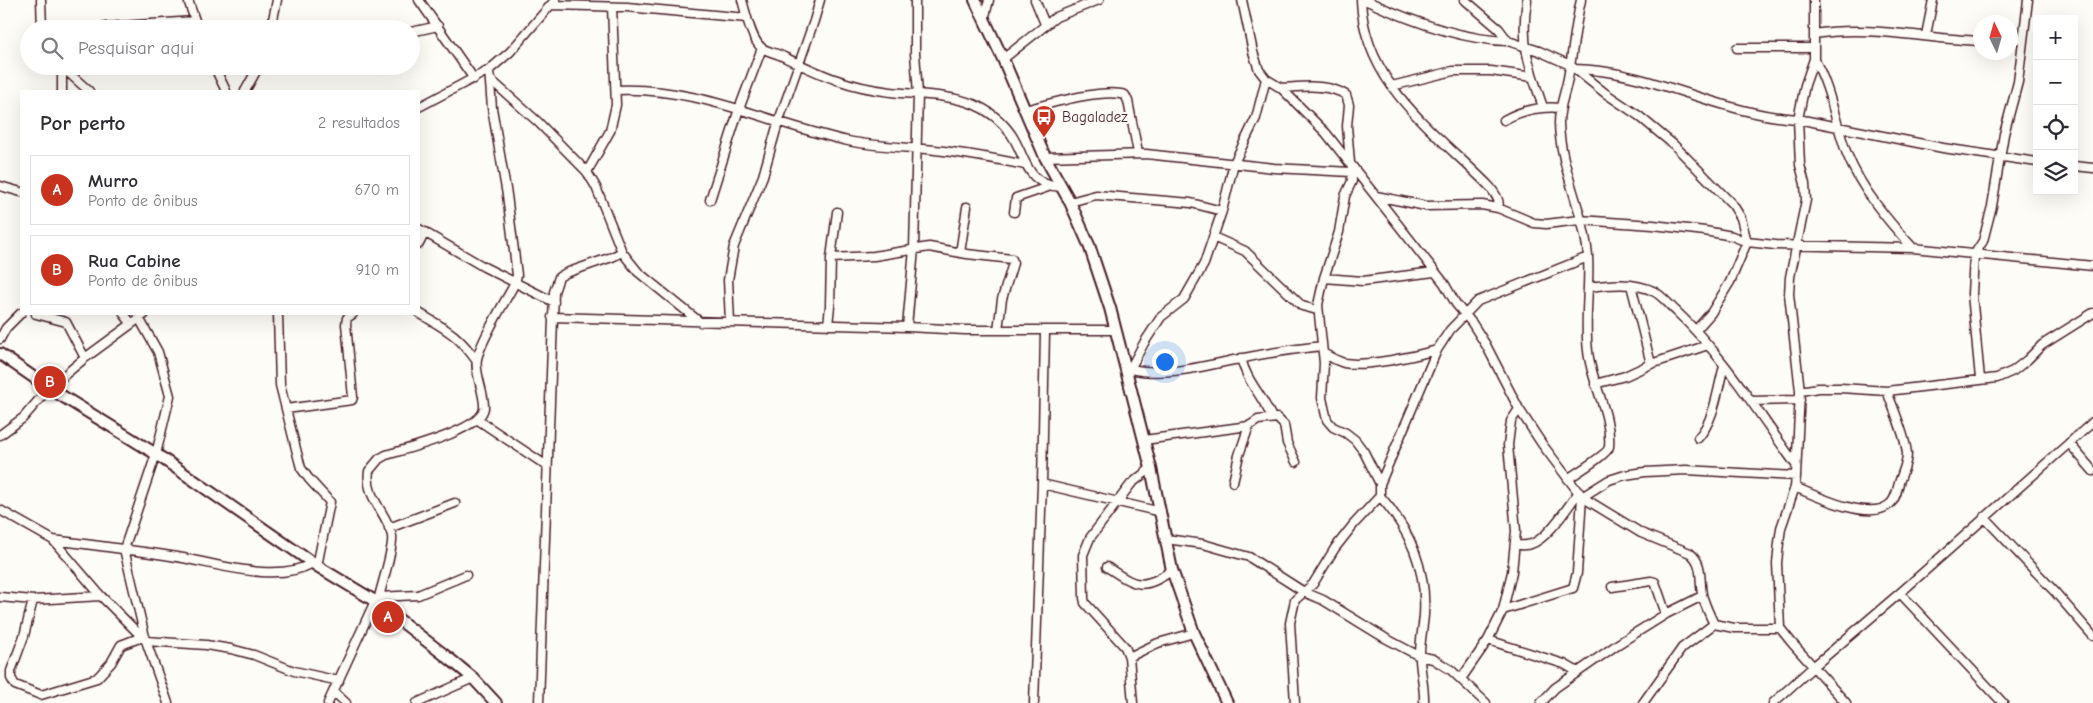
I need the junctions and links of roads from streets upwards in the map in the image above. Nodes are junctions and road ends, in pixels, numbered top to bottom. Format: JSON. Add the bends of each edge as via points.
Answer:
{"nodes":[{"id":1,"x":41,"y":0,"type":"edge"},
{"id":2,"x":188,"y":0,"type":"edge"},
{"id":3,"x":277,"y":0,"type":"edge"},
{"id":4,"x":419,"y":0,"type":"edge"},
{"id":5,"x":742,"y":0,"type":"edge"},
{"id":6,"x":820,"y":0,"type":"edge"},
{"id":7,"x":915,"y":0,"type":"edge"},
{"id":8,"x":975,"y":0,"type":"edge"},
{"id":9,"x":989,"y":0,"type":"edge"},
{"id":10,"x":1035,"y":0,"type":"edge"},
{"id":11,"x":1100,"y":0,"type":"edge"},
{"id":12,"x":1242,"y":0,"type":"edge"},
{"id":13,"x":1361,"y":0,"type":"edge"},
{"id":14,"x":1527,"y":0,"type":"edge"},
{"id":15,"x":1581,"y":0,"type":"edge"},
{"id":16,"x":1814,"y":0,"type":"edge"},
{"id":17,"x":1933,"y":0,"type":"edge"},
{"id":18,"x":2028,"y":0,"type":"edge"},
{"id":19,"x":1371,"y":1,"type":"edge"},
{"id":20,"x":1468,"y":2,"type":"edge"},
{"id":21,"x":553,"y":3,"type":"edge"},
{"id":22,"x":612,"y":7,"type":"junction"},
{"id":23,"x":1361,"y":12,"type":"junction"},
{"id":24,"x":747,"y":18,"type":"junction"},
{"id":25,"x":42,"y":20,"type":"edge"},
{"id":26,"x":194,"y":20,"type":"edge"},
{"id":27,"x":273,"y":20,"type":"edge"},
{"id":28,"x":984,"y":20,"type":"junction"},
{"id":29,"x":1045,"y":24,"type":"junction"},
{"id":30,"x":438,"y":26,"type":"junction"},
{"id":31,"x":420,"y":30,"type":"edge"},
{"id":32,"x":1814,"y":34,"type":"junction"},
{"id":33,"x":1926,"y":35,"type":"junction"},
{"id":34,"x":2023,"y":38,"type":"junction"},
{"id":35,"x":2018,"y":39,"type":"edge"},
{"id":36,"x":1973,"y":40,"type":"edge"},
{"id":37,"x":1508,"y":41,"type":"junction"},
{"id":38,"x":1524,"y":47,"type":"junction"},
{"id":39,"x":762,"y":48,"type":"junction"},
{"id":40,"x":1736,"y":48,"type":"dead end"},
{"id":41,"x":1813,"y":48,"type":"junction"},
{"id":42,"x":1003,"y":59,"type":"junction"},
{"id":43,"x":1814,"y":59,"type":"junction"},
{"id":44,"x":799,"y":64,"type":"junction"},
{"id":45,"x":1572,"y":67,"type":"junction"},
{"id":46,"x":489,"y":70,"type":"junction"},
{"id":47,"x":61,"y":75,"type":"edge"},
{"id":48,"x":70,"y":75,"type":"edge"},
{"id":49,"x":218,"y":75,"type":"edge"},
{"id":50,"x":254,"y":75,"type":"edge"},
{"id":51,"x":1533,"y":77,"type":"junction"},
{"id":52,"x":474,"y":79,"type":"junction"},
{"id":53,"x":1266,"y":79,"type":"junction"},
{"id":54,"x":491,"y":80,"type":"junction"},
{"id":55,"x":1392,"y":86,"type":"junction"},
{"id":56,"x":1282,"y":88,"type":"junction"},
{"id":57,"x":62,"y":90,"type":"edge"},
{"id":58,"x":88,"y":90,"type":"edge"},
{"id":59,"x":226,"y":90,"type":"edge"},
{"id":60,"x":246,"y":90,"type":"edge"},
{"id":61,"x":616,"y":90,"type":"junction"},
{"id":62,"x":918,"y":94,"type":"junction"},
{"id":63,"x":420,"y":107,"type":"edge"},
{"id":64,"x":1544,"y":107,"type":"junction"},
{"id":65,"x":1560,"y":108,"type":"junction"},
{"id":66,"x":739,"y":109,"type":"junction"},
{"id":67,"x":1025,"y":110,"type":"junction"},
{"id":68,"x":1798,"y":119,"type":"junction"},
{"id":69,"x":1504,"y":120,"type":"dead end"},
{"id":70,"x":778,"y":123,"type":"junction"},
{"id":71,"x":1839,"y":127,"type":"junction"},
{"id":72,"x":916,"y":148,"type":"junction"},
{"id":73,"x":1138,"y":153,"type":"junction"},
{"id":74,"x":1045,"y":156,"type":"junction"},
{"id":75,"x":2001,"y":156,"type":"junction"},
{"id":76,"x":2033,"y":161,"type":"edge"},
{"id":77,"x":1234,"y":163,"type":"junction"},
{"id":78,"x":1350,"y":163,"type":"junction"},
{"id":79,"x":1025,"y":165,"type":"junction"},
{"id":80,"x":2078,"y":166,"type":"edge"},
{"id":81,"x":2093,"y":168,"type":"edge"},
{"id":82,"x":1353,"y":171,"type":"junction"},
{"id":83,"x":587,"y":172,"type":"junction"},
{"id":84,"x":0,"y":186,"type":"edge"},
{"id":85,"x":1048,"y":186,"type":"junction"},
{"id":86,"x":1061,"y":187,"type":"junction"},
{"id":87,"x":20,"y":192,"type":"edge"},
{"id":88,"x":1376,"y":196,"type":"junction"},
{"id":89,"x":710,"y":200,"type":"dead end"},
{"id":90,"x":1070,"y":202,"type":"junction"},
{"id":91,"x":967,"y":207,"type":"dead end"},
{"id":92,"x":1498,"y":208,"type":"junction"},
{"id":93,"x":1222,"y":211,"type":"junction"},
{"id":94,"x":836,"y":212,"type":"dead end"},
{"id":95,"x":1014,"y":212,"type":"dead end"},
{"id":96,"x":1580,"y":220,"type":"junction"},
{"id":97,"x":422,"y":231,"type":"edge"},
{"id":98,"x":1213,"y":237,"type":"junction"},
{"id":99,"x":1748,"y":242,"type":"junction"},
{"id":100,"x":1797,"y":246,"type":"junction"},
{"id":101,"x":1913,"y":248,"type":"junction"},
{"id":102,"x":914,"y":249,"type":"junction"},
{"id":103,"x":622,"y":252,"type":"junction"},
{"id":104,"x":960,"y":252,"type":"junction"},
{"id":105,"x":1974,"y":255,"type":"junction"},
{"id":106,"x":1588,"y":257,"type":"junction"},
{"id":107,"x":831,"y":258,"type":"junction"},
{"id":108,"x":2093,"y":266,"type":"edge"},
{"id":109,"x":1434,"y":272,"type":"junction"},
{"id":110,"x":1324,"y":278,"type":"junction"},
{"id":111,"x":515,"y":283,"type":"junction"},
{"id":112,"x":1631,"y":285,"type":"junction"},
{"id":113,"x":1589,"y":287,"type":"junction"},
{"id":114,"x":554,"y":302,"type":"junction"},
{"id":115,"x":1317,"y":310,"type":"junction"},
{"id":116,"x":2093,"y":313,"type":"edge"},
{"id":117,"x":20,"y":314,"type":"edge"},
{"id":118,"x":420,"y":314,"type":"edge"},
{"id":119,"x":49,"y":315,"type":"edge"},
{"id":120,"x":125,"y":315,"type":"edge"},
{"id":121,"x":278,"y":315,"type":"edge"},
{"id":122,"x":352,"y":315,"type":"edge"},
{"id":123,"x":1465,"y":315,"type":"junction"},
{"id":124,"x":142,"y":316,"type":"edge"},
{"id":125,"x":552,"y":317,"type":"junction"},
{"id":126,"x":700,"y":322,"type":"junction"},
{"id":127,"x":730,"y":322,"type":"junction"},
{"id":128,"x":131,"y":323,"type":"junction"},
{"id":129,"x":828,"y":325,"type":"junction"},
{"id":130,"x":907,"y":327,"type":"junction"},
{"id":131,"x":998,"y":330,"type":"junction"},
{"id":132,"x":1116,"y":330,"type":"junction"},
{"id":133,"x":1696,"y":330,"type":"junction"},
{"id":134,"x":1045,"y":331,"type":"junction"},
{"id":135,"x":0,"y":338,"type":"edge"},
{"id":136,"x":1708,"y":345,"type":"junction"},
{"id":137,"x":1323,"y":350,"type":"junction"},
{"id":138,"x":1437,"y":350,"type":"junction"},
{"id":139,"x":0,"y":354,"type":"edge"},
{"id":140,"x":85,"y":358,"type":"junction"},
{"id":141,"x":1241,"y":358,"type":"junction"},
{"id":142,"x":476,"y":360,"type":"junction"},
{"id":143,"x":1651,"y":364,"type":"junction"},
{"id":144,"x":1724,"y":366,"type":"junction"},
{"id":145,"x":1128,"y":370,"type":"junction"},
{"id":146,"x":1980,"y":379,"type":"junction"},
{"id":147,"x":1595,"y":384,"type":"junction"},
{"id":148,"x":49,"y":388,"type":"junction"},
{"id":149,"x":1800,"y":391,"type":"junction"},
{"id":150,"x":1887,"y":392,"type":"junction"},
{"id":151,"x":1800,"y":400,"type":"junction"},
{"id":152,"x":1751,"y":401,"type":"junction"},
{"id":153,"x":286,"y":409,"type":"junction"},
{"id":154,"x":1518,"y":409,"type":"junction"},
{"id":155,"x":1272,"y":418,"type":"junction"},
{"id":156,"x":478,"y":420,"type":"junction"},
{"id":157,"x":2093,"y":422,"type":"edge"},
{"id":158,"x":1249,"y":426,"type":"junction"},
{"id":159,"x":0,"y":435,"type":"edge"},
{"id":160,"x":1698,"y":438,"type":"dead end"},
{"id":161,"x":1144,"y":440,"type":"junction"},
{"id":162,"x":2069,"y":443,"type":"junction"},
{"id":163,"x":156,"y":454,"type":"junction"},
{"id":164,"x":1296,"y":462,"type":"dead end"},
{"id":165,"x":1796,"y":465,"type":"junction"},
{"id":166,"x":547,"y":466,"type":"junction"},
{"id":167,"x":1151,"y":468,"type":"junction"},
{"id":168,"x":2093,"y":470,"type":"edge"},
{"id":169,"x":1796,"y":476,"type":"junction"},
{"id":170,"x":1568,"y":479,"type":"junction"},
{"id":171,"x":1233,"y":482,"type":"dead end"},
{"id":172,"x":1042,"y":484,"type":"junction"},
{"id":173,"x":1380,"y":484,"type":"junction"},
{"id":174,"x":1795,"y":487,"type":"junction"},
{"id":175,"x":1580,"y":495,"type":"junction"},
{"id":176,"x":1380,"y":496,"type":"junction"},
{"id":177,"x":1116,"y":502,"type":"junction"},
{"id":178,"x":455,"y":503,"type":"dead end"},
{"id":179,"x":0,"y":510,"type":"edge"},
{"id":180,"x":1161,"y":512,"type":"junction"},
{"id":181,"x":1984,"y":517,"type":"junction"},
{"id":182,"x":389,"y":528,"type":"junction"},
{"id":183,"x":1166,"y":538,"type":"junction"},
{"id":184,"x":53,"y":540,"type":"junction"},
{"id":185,"x":1516,"y":545,"type":"junction"},
{"id":186,"x":124,"y":549,"type":"junction"},
{"id":187,"x":315,"y":565,"type":"junction"},
{"id":188,"x":1107,"y":567,"type":"dead end"},
{"id":189,"x":1172,"y":570,"type":"junction"},
{"id":190,"x":466,"y":575,"type":"dead end"},
{"id":191,"x":1612,"y":587,"type":"dead end"},
{"id":192,"x":1304,"y":592,"type":"junction"},
{"id":193,"x":1900,"y":593,"type":"junction"},
{"id":194,"x":101,"y":596,"type":"junction"},
{"id":195,"x":1702,"y":596,"type":"junction"},
{"id":196,"x":0,"y":597,"type":"edge"},
{"id":197,"x":377,"y":599,"type":"junction"},
{"id":198,"x":33,"y":600,"type":"junction"},
{"id":199,"x":1503,"y":610,"type":"junction"},
{"id":200,"x":1666,"y":614,"type":"junction"},
{"id":201,"x":1714,"y":624,"type":"junction"},
{"id":202,"x":1780,"y":628,"type":"junction"},
{"id":203,"x":1194,"y":633,"type":"junction"},
{"id":204,"x":2093,"y":636,"type":"edge"},
{"id":205,"x":144,"y":639,"type":"junction"},
{"id":206,"x":1488,"y":640,"type":"junction"},
{"id":207,"x":1419,"y":656,"type":"junction"},
{"id":208,"x":1129,"y":657,"type":"junction"},
{"id":209,"x":1813,"y":666,"type":"junction"},
{"id":210,"x":1578,"y":672,"type":"junction"},
{"id":211,"x":473,"y":678,"type":"junction"},
{"id":212,"x":1461,"y":679,"type":"junction"},
{"id":213,"x":339,"y":682,"type":"junction"},
{"id":214,"x":334,"y":692,"type":"junction"},
{"id":215,"x":1224,"y":702,"type":"edge"},
{"id":216,"x":168,"y":703,"type":"edge"},
{"id":217,"x":328,"y":703,"type":"edge"},
{"id":218,"x":346,"y":703,"type":"edge"},
{"id":219,"x":417,"y":703,"type":"edge"},
{"id":220,"x":496,"y":703,"type":"edge"},
{"id":221,"x":539,"y":703,"type":"edge"},
{"id":222,"x":1034,"y":703,"type":"edge"},
{"id":223,"x":1133,"y":703,"type":"edge"},
{"id":224,"x":1295,"y":703,"type":"edge"},
{"id":225,"x":1424,"y":703,"type":"edge"},
{"id":226,"x":1486,"y":703,"type":"edge"},
{"id":227,"x":1541,"y":703,"type":"edge"},
{"id":228,"x":1643,"y":703,"type":"edge"},
{"id":229,"x":1773,"y":703,"type":"edge"},
{"id":230,"x":1846,"y":703,"type":"edge"},
{"id":231,"x":2003,"y":703,"type":"edge"}],
"edges":[{"from":1,"to":25,"type":"street"},
{"from":2,"to":26,"type":"street"},
{"from":3,"to":27,"type":"street"},
{"from":4,"to":30,"type":"street"},
{"from":5,"to":24,"type":"street"},
{"from":6,"to":44,"type":"street"},
{"from":7,"to":62,"type":"street"},
{"from":8,"to":28,"type":"street"},
{"from":9,"to":28,"type":"street"},
{"from":10,"to":29,"type":"street"},
{"from":11,"to":29,"type":"street"},
{"from":12,"to":53,"type":"street","via":[[1252,52]]},
{"from":13,"to":23,"type":"street"},
{"from":14,"to":38,"type":"street"},
{"from":15,"to":45,"type":"street","via":[[1572,43]]},
{"from":16,"to":32,"type":"street"},
{"from":17,"to":33,"type":"street"},
{"from":18,"to":34,"type":"street"},
{"from":19,"to":23,"type":"street"},
{"from":19,"to":37,"type":"street","via":[[1445,30],[1491,41]]},
{"from":20,"to":37,"type":"street"},
{"from":21,"to":22,"type":"street"},
{"from":21,"to":46,"type":"street","via":[[510,52]]},
{"from":22,"to":24,"type":"street"},
{"from":22,"to":61,"type":"street"},
{"from":23,"to":55,"type":"street","via":[[1372,54]]},
{"from":24,"to":39,"type":"street"},
{"from":28,"to":42,"type":"street"},
{"from":29,"to":42,"type":"street"},
{"from":30,"to":31,"type":"street"},
{"from":30,"to":52,"type":"street"},
{"from":32,"to":33,"type":"street","via":[[1846,30]]},
{"from":32,"to":41,"type":"street"},
{"from":33,"to":36,"type":"street"},
{"from":34,"to":35,"type":"street"},
{"from":34,"to":75,"type":"street","via":[[2018,82]]},
{"from":37,"to":38,"type":"street"},
{"from":38,"to":45,"type":"street"},
{"from":38,"to":51,"type":"street"},
{"from":39,"to":44,"type":"street"},
{"from":39,"to":66,"type":"street"},
{"from":40,"to":41,"type":"street"},
{"from":41,"to":43,"type":"street"},
{"from":42,"to":67,"type":"street"},
{"from":43,"to":68,"type":"street"},
{"from":43,"to":71,"type":"street"},
{"from":44,"to":62,"type":"street","via":[[829,79],[867,89]]},
{"from":44,"to":70,"type":"street"},
{"from":45,"to":65,"type":"street"},
{"from":45,"to":68,"type":"street","via":[[1612,74],[1777,118]]},
{"from":45,"to":99,"type":"street","via":[[1674,145],[1733,205],[1741,218]]},
{"from":46,"to":52,"type":"street"},
{"from":46,"to":54,"type":"street"},
{"from":47,"to":57,"type":"street"},
{"from":48,"to":58,"type":"street"},
{"from":49,"to":59,"type":"street"},
{"from":50,"to":60,"type":"street"},
{"from":51,"to":55,"type":"street","via":[[1491,71],[1453,71]]},
{"from":51,"to":64,"type":"street"},
{"from":52,"to":63,"type":"street"},
{"from":53,"to":56,"type":"street"},
{"from":53,"to":77,"type":"street","via":[[1256,118]]},
{"from":54,"to":83,"type":"street"},
{"from":54,"to":111,"type":"street","via":[[492,108],[516,264]]},
{"from":55,"to":92,"type":"street","via":[[1421,120],[1490,187]]},
{"from":56,"to":78,"type":"street"},
{"from":56,"to":78,"type":"street","via":[[1312,86],[1338,90],[1346,95]]},
{"from":61,"to":66,"type":"street","via":[[660,91]]},
{"from":61,"to":83,"type":"street","via":[[610,131]]},
{"from":62,"to":72,"type":"street"},
{"from":62,"to":79,"type":"street","via":[[956,100],[986,110],[1010,133]]},
{"from":64,"to":65,"type":"street"},
{"from":64,"to":69,"type":"street"},
{"from":65,"to":96,"type":"street","via":[[1562,146]]},
{"from":66,"to":70,"type":"street"},
{"from":66,"to":89,"type":"street"},
{"from":67,"to":73,"type":"street","via":[[1092,95],[1125,95]]},
{"from":67,"to":74,"type":"street"},
{"from":68,"to":71,"type":"street"},
{"from":68,"to":100,"type":"street","via":[[1800,165],[1806,200]]},
{"from":70,"to":72,"type":"street","via":[[854,142]]},
{"from":70,"to":127,"type":"street","via":[[763,176],[729,265]]},
{"from":71,"to":75,"type":"street"},
{"from":71,"to":101,"type":"street","via":[[1862,182]]},
{"from":72,"to":79,"type":"street"},
{"from":72,"to":102,"type":"street"},
{"from":73,"to":74,"type":"street"},
{"from":73,"to":77,"type":"street"},
{"from":74,"to":86,"type":"street"},
{"from":75,"to":76,"type":"street"},
{"from":75,"to":105,"type":"street","via":[[1983,241]]},
{"from":77,"to":82,"type":"street"},
{"from":77,"to":93,"type":"street"},
{"from":78,"to":82,"type":"street"},
{"from":79,"to":85,"type":"street"},
{"from":80,"to":81,"type":"street"},
{"from":82,"to":88,"type":"street"},
{"from":82,"to":110,"type":"street"},
{"from":83,"to":103,"type":"street"},
{"from":84,"to":87,"type":"street"},
{"from":85,"to":86,"type":"street"},
{"from":85,"to":95,"type":"street","via":[[1016,198]]},
{"from":86,"to":90,"type":"street"},
{"from":88,"to":92,"type":"street","via":[[1426,206],[1482,205]]},
{"from":88,"to":109,"type":"street"},
{"from":90,"to":93,"type":"street","via":[[1096,195],[1192,203]]},
{"from":90,"to":132,"type":"street"},
{"from":91,"to":104,"type":"street"},
{"from":92,"to":96,"type":"street","via":[[1534,222],[1557,224]]},
{"from":93,"to":98,"type":"street"},
{"from":94,"to":107,"type":"street"},
{"from":96,"to":99,"type":"street","via":[[1661,226],[1732,236]]},
{"from":96,"to":106,"type":"street"},
{"from":97,"to":111,"type":"street"},
{"from":98,"to":115,"type":"street","via":[[1245,251],[1302,306]]},
{"from":98,"to":145,"type":"street","via":[[1196,282],[1184,298],[1161,317]]},
{"from":99,"to":100,"type":"street"},
{"from":99,"to":133,"type":"street","via":[[1730,282]]},
{"from":100,"to":101,"type":"street"},
{"from":100,"to":149,"type":"street","via":[[1789,294]]},
{"from":101,"to":105,"type":"street"},
{"from":102,"to":104,"type":"street","via":[[930,247]]},
{"from":102,"to":107,"type":"street","via":[[874,256]]},
{"from":102,"to":130,"type":"street"},
{"from":103,"to":114,"type":"street","via":[[559,277]]},
{"from":103,"to":126,"type":"street","via":[[638,272]]},
{"from":104,"to":131,"type":"street","via":[[1012,259]]},
{"from":105,"to":108,"type":"street"},
{"from":105,"to":146,"type":"street","via":[[1972,294]]},
{"from":106,"to":113,"type":"street"},
{"from":106,"to":123,"type":"street","via":[[1478,301]]},
{"from":107,"to":129,"type":"street"},
{"from":109,"to":110,"type":"street","via":[[1363,281]]},
{"from":109,"to":123,"type":"street"},
{"from":110,"to":115,"type":"street"},
{"from":111,"to":114,"type":"street"},
{"from":111,"to":142,"type":"street"},
{"from":112,"to":113,"type":"street"},
{"from":112,"to":133,"type":"street","via":[[1657,293]]},
{"from":112,"to":143,"type":"street"},
{"from":113,"to":147,"type":"street","via":[[1588,350]]},
{"from":114,"to":125,"type":"street"},
{"from":115,"to":137,"type":"street"},
{"from":116,"to":146,"type":"street","via":[[2042,345],[2013,371],[1997,378]]},
{"from":117,"to":135,"type":"street"},
{"from":118,"to":142,"type":"street","via":[[452,333]]},
{"from":119,"to":140,"type":"street","via":[[66,322]]},
{"from":120,"to":128,"type":"street"},
{"from":121,"to":153,"type":"street","via":[[279,369]]},
{"from":122,"to":153,"type":"street","via":[[346,324],[352,400]]},
{"from":123,"to":138,"type":"street"},
{"from":123,"to":154,"type":"street","via":[[1486,345]]},
{"from":124,"to":128,"type":"street"},
{"from":124,"to":163,"type":"street","via":[[158,352],[170,396]]},
{"from":125,"to":126,"type":"street"},
{"from":125,"to":166,"type":"street"},
{"from":126,"to":127,"type":"street"},
{"from":127,"to":129,"type":"street"},
{"from":128,"to":140,"type":"street"},
{"from":129,"to":130,"type":"street"},
{"from":130,"to":131,"type":"street"},
{"from":131,"to":134,"type":"street"},
{"from":132,"to":134,"type":"street"},
{"from":132,"to":145,"type":"street"},
{"from":133,"to":136,"type":"street"},
{"from":134,"to":172,"type":"street"},
{"from":136,"to":143,"type":"street"},
{"from":136,"to":144,"type":"street"},
{"from":137,"to":138,"type":"street","via":[[1339,361],[1352,363]]},
{"from":137,"to":141,"type":"street"},
{"from":137,"to":173,"type":"street","via":[[1322,398],[1327,420],[1355,440]]},
{"from":138,"to":173,"type":"street"},
{"from":139,"to":148,"type":"street"},
{"from":140,"to":148,"type":"street"},
{"from":141,"to":145,"type":"street","via":[[1182,370]]},
{"from":141,"to":155,"type":"street","via":[[1244,371],[1265,401]]},
{"from":142,"to":156,"type":"street","via":[[484,406]]},
{"from":143,"to":147,"type":"street"},
{"from":144,"to":152,"type":"street"},
{"from":144,"to":160,"type":"street","via":[[1711,419]]},
{"from":145,"to":161,"type":"street"},
{"from":146,"to":150,"type":"street"},
{"from":147,"to":170,"type":"street","via":[[1606,421],[1608,451]]},
{"from":148,"to":159,"type":"street","via":[[23,418]]},
{"from":148,"to":163,"type":"street"},
{"from":149,"to":150,"type":"street","via":[[1841,388]]},
{"from":149,"to":151,"type":"street"},
{"from":150,"to":174,"type":"street","via":[[1907,454],[1891,503],[1876,510],[1860,509],[1839,505]]},
{"from":151,"to":152,"type":"street"},
{"from":151,"to":165,"type":"street"},
{"from":152,"to":165,"type":"street"},
{"from":153,"to":187,"type":"street","via":[[301,468],[330,502]]},
{"from":154,"to":170,"type":"street"},
{"from":154,"to":185,"type":"street","via":[[1511,421],[1508,445]]},
{"from":155,"to":158,"type":"street","via":[[1258,420]]},
{"from":155,"to":164,"type":"street","via":[[1281,420],[1284,425],[1287,443]]},
{"from":156,"to":166,"type":"street"},
{"from":156,"to":182,"type":"street","via":[[438,439],[386,455],[374,464],[369,471],[369,490]]},
{"from":157,"to":162,"type":"street"},
{"from":158,"to":161,"type":"street"},
{"from":158,"to":171,"type":"street"},
{"from":161,"to":167,"type":"street"},
{"from":162,"to":168,"type":"street"},
{"from":162,"to":181,"type":"street"},
{"from":163,"to":186,"type":"street"},
{"from":163,"to":187,"type":"street"},
{"from":165,"to":169,"type":"street"},
{"from":166,"to":221,"type":"street"},
{"from":167,"to":177,"type":"street"},
{"from":167,"to":180,"type":"street"},
{"from":169,"to":174,"type":"street"},
{"from":169,"to":175,"type":"street","via":[[1686,470],[1644,472],[1609,480]]},
{"from":170,"to":175,"type":"street"},
{"from":172,"to":177,"type":"street"},
{"from":172,"to":222,"type":"street"},
{"from":173,"to":176,"type":"street"},
{"from":174,"to":202,"type":"street","via":[[1779,543]]},
{"from":175,"to":185,"type":"street","via":[[1538,540],[1528,545]]},
{"from":175,"to":195,"type":"street","via":[[1641,533],[1690,553],[1700,568]]},
{"from":175,"to":199,"type":"street","via":[[1577,573],[1573,588]]},
{"from":176,"to":192,"type":"street","via":[[1354,524]]},
{"from":176,"to":207,"type":"street","via":[[1401,523],[1417,555],[1424,598]]},
{"from":177,"to":180,"type":"street"},
{"from":177,"to":208,"type":"street","via":[[1090,538],[1083,555],[1084,598],[1123,643]]},
{"from":178,"to":182,"type":"street"},
{"from":179,"to":184,"type":"street"},
{"from":180,"to":183,"type":"street"},
{"from":181,"to":193,"type":"street"},
{"from":181,"to":204,"type":"street"},
{"from":182,"to":197,"type":"street","via":[[393,543]]},
{"from":183,"to":189,"type":"street"},
{"from":183,"to":192,"type":"street","via":[[1249,557]]},
{"from":184,"to":186,"type":"street"},
{"from":184,"to":194,"type":"street"},
{"from":185,"to":199,"type":"street"},
{"from":186,"to":187,"type":"street","via":[[257,572],[297,570]]},
{"from":186,"to":205,"type":"street"},
{"from":187,"to":197,"type":"street"},
{"from":188,"to":189,"type":"street","via":[[1128,581],[1141,584],[1162,578]]},
{"from":189,"to":203,"type":"street"},
{"from":190,"to":197,"type":"street","via":[[418,595]]},
{"from":191,"to":200,"type":"street","via":[[1655,582]]},
{"from":192,"to":207,"type":"street"},
{"from":192,"to":224,"type":"street","via":[[1295,600],[1290,623]]},
{"from":193,"to":209,"type":"street"},
{"from":193,"to":231,"type":"street"},
{"from":194,"to":198,"type":"street"},
{"from":194,"to":205,"type":"street"},
{"from":195,"to":200,"type":"street"},
{"from":195,"to":201,"type":"street"},
{"from":196,"to":198,"type":"street"},
{"from":197,"to":211,"type":"street"},
{"from":197,"to":213,"type":"street"},
{"from":198,"to":205,"type":"street","via":[[11,678],[15,685],[34,694],[50,693],[97,678],[121,645]]},
{"from":199,"to":206,"type":"street"},
{"from":200,"to":210,"type":"street"},
{"from":201,"to":202,"type":"street"},
{"from":201,"to":228,"type":"street","via":[[1682,648]]},
{"from":202,"to":209,"type":"street"},
{"from":203,"to":208,"type":"street","via":[[1158,643]]},
{"from":203,"to":215,"type":"street"},
{"from":205,"to":213,"type":"street","via":[[230,648],[294,671]]},
{"from":205,"to":216,"type":"street"},
{"from":206,"to":210,"type":"street","via":[[1564,664]]},
{"from":206,"to":212,"type":"street"},
{"from":207,"to":212,"type":"street","via":[[1433,659]]},
{"from":207,"to":225,"type":"street"},
{"from":208,"to":223,"type":"street"},
{"from":209,"to":229,"type":"street"},
{"from":209,"to":230,"type":"street"},
{"from":210,"to":227,"type":"street","via":[[1555,688]]},
{"from":211,"to":219,"type":"street"},
{"from":211,"to":220,"type":"street"},
{"from":212,"to":226,"type":"street"},
{"from":213,"to":214,"type":"street"},
{"from":214,"to":217,"type":"street"},
{"from":214,"to":218,"type":"street"}]}
